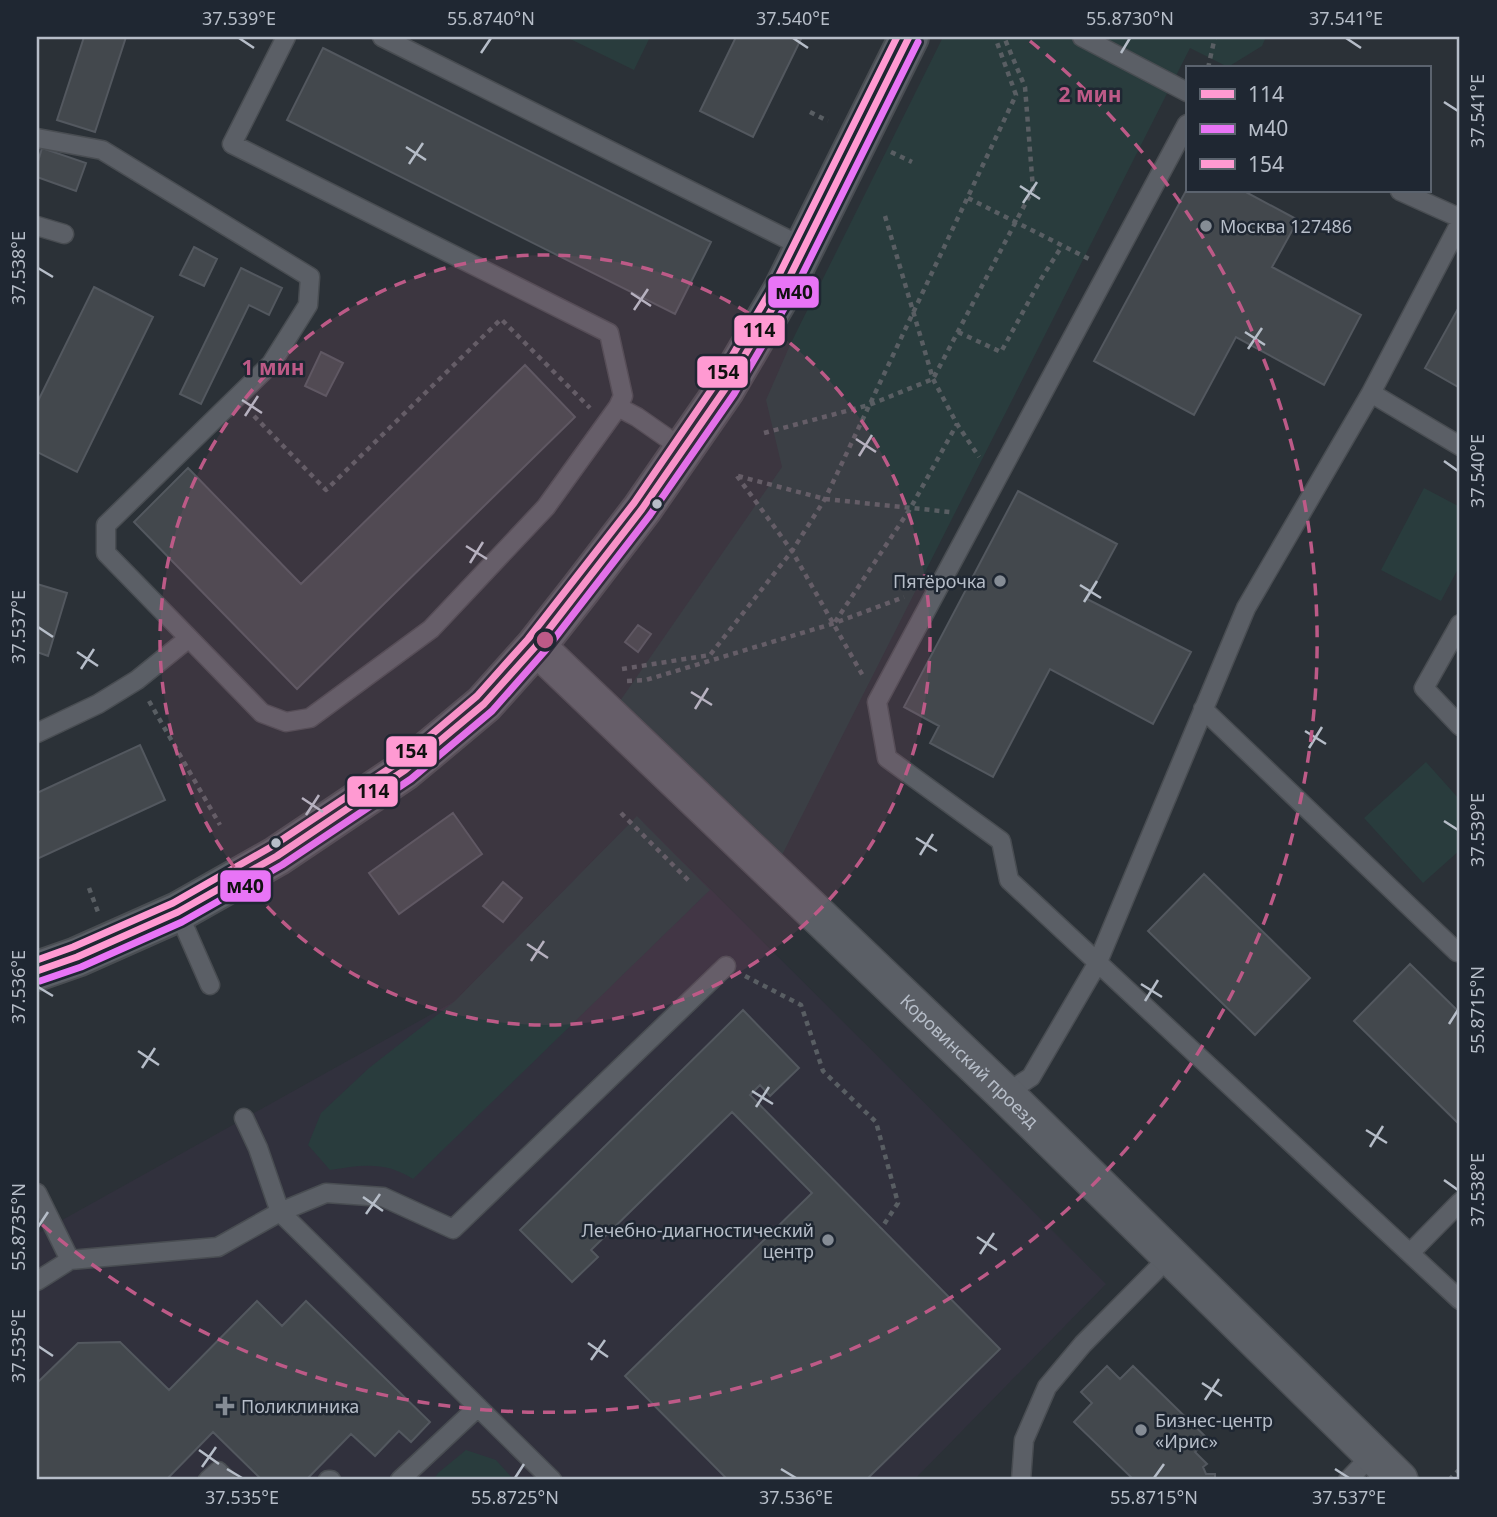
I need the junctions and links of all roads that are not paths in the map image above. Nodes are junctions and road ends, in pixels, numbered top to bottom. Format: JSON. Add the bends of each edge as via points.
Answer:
{"nodes":[{"id":1,"x":286,"y":37,"type":"edge"},
{"id":2,"x":382,"y":37,"type":"edge"},
{"id":3,"x":909,"y":37,"type":"edge"},
{"id":4,"x":1082,"y":37,"type":"edge"},
{"id":5,"x":1186,"y":91,"type":"edge"},
{"id":6,"x":1186,"y":126,"type":"edge"},
{"id":7,"x":37,"y":138,"type":"edge"},
{"id":8,"x":1402,"y":192,"type":"edge"},
{"id":9,"x":1460,"y":221,"type":"edge"},
{"id":10,"x":37,"y":226,"type":"edge"},
{"id":11,"x":64,"y":234,"type":"dead end"},
{"id":12,"x":805,"y":248,"type":"junction"},
{"id":13,"x":1371,"y":393,"type":"junction"},
{"id":14,"x":618,"y":407,"type":"junction"},
{"id":15,"x":1460,"y":446,"type":"edge"},
{"id":16,"x":683,"y":449,"type":"junction"},
{"id":17,"x":1460,"y":624,"type":"edge"},
{"id":18,"x":189,"y":638,"type":"junction"},
{"id":19,"x":536,"y":646,"type":"junction"},
{"id":20,"x":1203,"y":709,"type":"junction"},
{"id":21,"x":1460,"y":726,"type":"edge"},
{"id":22,"x":37,"y":733,"type":"edge"},
{"id":23,"x":178,"y":912,"type":"junction"},
{"id":24,"x":1460,"y":950,"type":"edge"},
{"id":25,"x":1097,"y":964,"type":"junction"},
{"id":26,"x":726,"y":966,"type":"road end"},
{"id":27,"x":37,"y":971,"type":"edge"},
{"id":28,"x":211,"y":985,"type":"dead end"},
{"id":29,"x":1005,"y":1094,"type":"junction"},
{"id":30,"x":244,"y":1118,"type":"dead end"},
{"id":31,"x":37,"y":1193,"type":"edge"},
{"id":32,"x":1460,"y":1202,"type":"edge"},
{"id":33,"x":280,"y":1212,"type":"junction"},
{"id":34,"x":1410,"y":1253,"type":"junction"},
{"id":35,"x":1170,"y":1256,"type":"junction"},
{"id":36,"x":70,"y":1260,"type":"junction"},
{"id":37,"x":37,"y":1281,"type":"edge"},
{"id":38,"x":1460,"y":1300,"type":"edge"},
{"id":39,"x":478,"y":1407,"type":"junction"},
{"id":40,"x":1373,"y":1454,"type":"junction"},
{"id":41,"x":208,"y":1480,"type":"edge"},
{"id":42,"x":227,"y":1480,"type":"edge"},
{"id":43,"x":400,"y":1480,"type":"edge"},
{"id":44,"x":552,"y":1480,"type":"edge"},
{"id":45,"x":1021,"y":1480,"type":"edge"},
{"id":46,"x":1348,"y":1480,"type":"edge"},
{"id":47,"x":1399,"y":1480,"type":"edge"}],
"edges":[{"from":1,"to":14,"type":"lane","via":[[232,144],[609,333],[623,396]]},
{"from":2,"to":12,"type":"lane"},
{"from":3,"to":12,"type":"street"},
{"from":4,"to":5,"type":"lane"},
{"from":6,"to":25,"type":"lane","via":[[877,702],[887,758],[1001,841],[1009,880]]},
{"from":7,"to":18,"type":"lane","via":[[102,150],[310,277],[308,306],[271,364],[106,525],[106,553]]},
{"from":8,"to":9,"type":"lane"},
{"from":9,"to":13,"type":"lane"},
{"from":10,"to":11,"type":"lane"},
{"from":12,"to":16,"type":"street","via":[[725,389]]},
{"from":13,"to":15,"type":"lane"},
{"from":13,"to":20,"type":"lane","via":[[1246,608]]},
{"from":14,"to":16,"type":"lane"},
{"from":14,"to":18,"type":"lane","via":[[546,508],[431,629],[310,718],[286,722],[262,713]]},
{"from":16,"to":19,"type":"street"},
{"from":17,"to":21,"type":"lane","via":[[1424,688]]},
{"from":18,"to":22,"type":"lane","via":[[99,704]]},
{"from":19,"to":23,"type":"street","via":[[484,704],[405,771],[277,856]]},
{"from":19,"to":29,"type":"street","name":"Коровинский проезд"},
{"from":20,"to":24,"type":"lane","via":[[1457,952]]},
{"from":20,"to":25,"type":"lane"},
{"from":23,"to":27,"type":"street"},
{"from":23,"to":28,"type":"lane"},
{"from":25,"to":29,"type":"lane","via":[[1031,1077]]},
{"from":25,"to":34,"type":"lane"},
{"from":26,"to":33,"type":"lane","via":[[453,1229],[383,1197],[327,1193]]},
{"from":29,"to":35,"type":"street","name":"Коровинский проезд"},
{"from":30,"to":33,"type":"lane"},
{"from":31,"to":36,"type":"lane"},
{"from":32,"to":34,"type":"lane"},
{"from":33,"to":36,"type":"lane","via":[[218,1247]]},
{"from":33,"to":39,"type":"lane"},
{"from":34,"to":38,"type":"lane"},
{"from":35,"to":40,"type":"street","name":"Коровинский проезд"},
{"from":35,"to":45,"type":"lane","via":[[1083,1344],[1048,1387],[1024,1440]]},
{"from":36,"to":37,"type":"lane"},
{"from":39,"to":43,"type":"lane"},
{"from":39,"to":44,"type":"lane"},
{"from":40,"to":46,"type":"lane"},
{"from":40,"to":47,"type":"street","name":"Коровинский проезд"},
{"from":41,"to":42,"type":"lane","via":[[218,1471]]}]}
